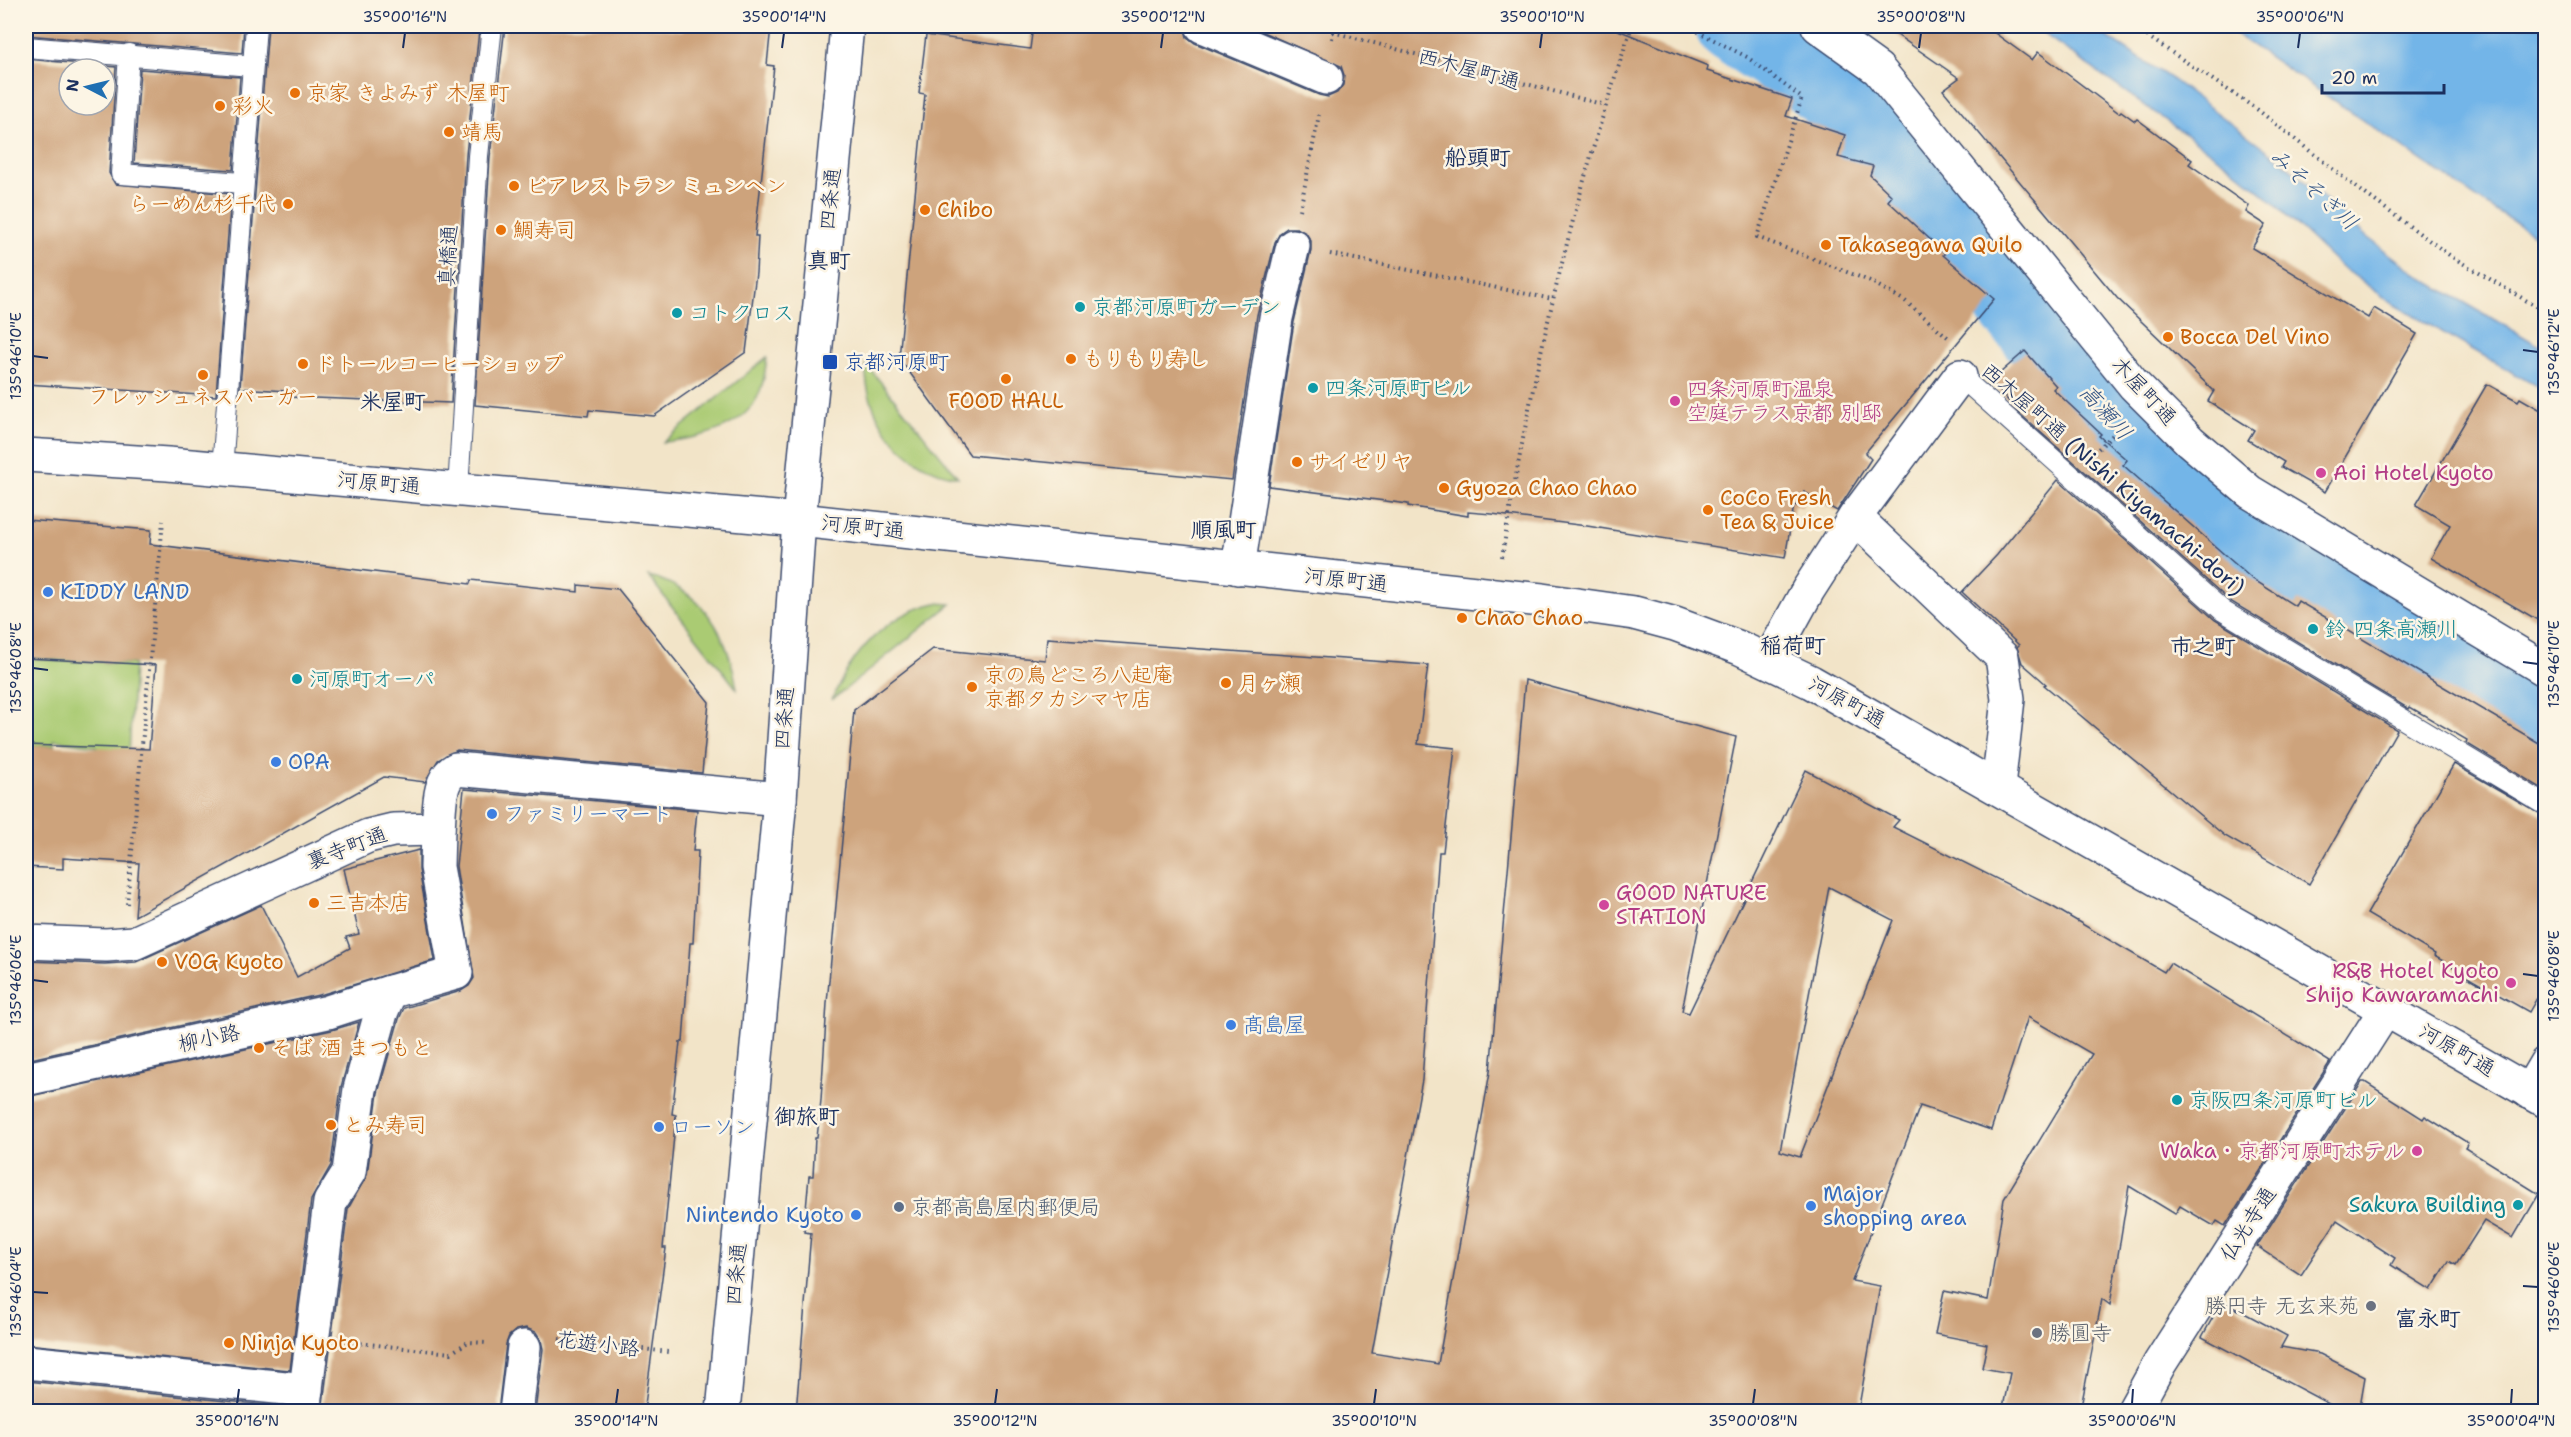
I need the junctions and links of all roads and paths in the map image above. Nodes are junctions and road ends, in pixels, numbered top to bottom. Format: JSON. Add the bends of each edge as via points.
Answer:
{"nodes":[{"id":1,"x":256,"y":26,"type":"edge"},
{"id":2,"x":492,"y":26,"type":"edge"},
{"id":3,"x":847,"y":26,"type":"edge"},
{"id":4,"x":1202,"y":26,"type":"edge"},
{"id":5,"x":1334,"y":26,"type":"edge"},
{"id":6,"x":1632,"y":26,"type":"edge"},
{"id":7,"x":1687,"y":26,"type":"edge"},
{"id":8,"x":1820,"y":26,"type":"edge"},
{"id":9,"x":2132,"y":26,"type":"edge"},
{"id":10,"x":1333,"y":32,"type":"junction"},
{"id":11,"x":26,"y":46,"type":"edge"},
{"id":12,"x":129,"y":54,"type":"junction"},
{"id":13,"x":251,"y":66,"type":"junction"},
{"id":14,"x":1326,"y":78,"type":"junction"},
{"id":15,"x":1605,"y":105,"type":"junction"},
{"id":16,"x":242,"y":183,"type":"junction"},
{"id":17,"x":1293,"y":246,"type":"junction"},
{"id":18,"x":1552,"y":299,"type":"junction"},
{"id":19,"x":2546,"y":312,"type":"edge"},
{"id":20,"x":1959,"y":376,"type":"junction"},
{"id":21,"x":2128,"y":421,"type":"dead end"},
{"id":22,"x":2099,"y":448,"type":"dead end"},
{"id":23,"x":26,"y":455,"type":"edge"},
{"id":24,"x":222,"y":470,"type":"junction"},
{"id":25,"x":458,"y":490,"type":"junction"},
{"id":26,"x":1855,"y":517,"type":"junction"},
{"id":27,"x":799,"y":520,"type":"junction"},
{"id":28,"x":163,"y":521,"type":"dead end"},
{"id":29,"x":1238,"y":568,"type":"junction"},
{"id":30,"x":1496,"y":597,"type":"junction"},
{"id":31,"x":1769,"y":661,"type":"junction"},
{"id":32,"x":2546,"y":670,"type":"edge"},
{"id":33,"x":1998,"y":787,"type":"junction"},
{"id":34,"x":780,"y":799,"type":"junction"},
{"id":35,"x":2546,"y":804,"type":"edge"},
{"id":36,"x":438,"y":829,"type":"junction"},
{"id":37,"x":26,"y":942,"type":"edge"},
{"id":38,"x":124,"y":944,"type":"junction"},
{"id":39,"x":390,"y":992,"type":"junction"},
{"id":40,"x":2386,"y":1009,"type":"junction"},
{"id":41,"x":2546,"y":1063,"type":"edge"},
{"id":42,"x":26,"y":1079,"type":"edge"},
{"id":43,"x":2537,"y":1096,"type":"edge"},
{"id":44,"x":312,"y":1338,"type":"junction"},
{"id":45,"x":524,"y":1347,"type":"junction"},
{"id":46,"x":668,"y":1352,"type":"dead end"},
{"id":47,"x":26,"y":1362,"type":"edge"},
{"id":48,"x":304,"y":1401,"type":"edge"},
{"id":49,"x":516,"y":1412,"type":"edge"},
{"id":50,"x":723,"y":1412,"type":"edge"},
{"id":51,"x":2133,"y":1412,"type":"edge"}],
"edges":[{"from":1,"to":13,"type":"lane"},
{"from":2,"to":25,"type":"lane","name":"真橋通","via":[[478,156]]},
{"from":3,"to":27,"type":"street","name":"四条通"},
{"from":4,"to":14,"type":"street"},
{"from":5,"to":10,"type":"path"},
{"from":6,"to":15,"type":"path"},
{"from":7,"to":20,"type":"path","name":"西木屋町通 (Nishi Kiyamachi-dori)","via":[[1747,57],[1802,98],[1757,237],[1870,281],[1905,301],[1957,345]]},
{"from":8,"to":32,"type":"street","name":"木屋町通","via":[[1878,69],[2134,385],[2190,441],[2250,492]]},
{"from":9,"to":19,"type":"path","via":[[2258,110],[2452,257]]},
{"from":10,"to":14,"type":"path"},
{"from":10,"to":15,"type":"path","name":"西木屋町通"},
{"from":11,"to":12,"type":"lane"},
{"from":12,"to":13,"type":"lane"},
{"from":12,"to":16,"type":"lane","via":[[121,174]]},
{"from":13,"to":16,"type":"lane"},
{"from":14,"to":17,"type":"path"},
{"from":15,"to":18,"type":"path"},
{"from":16,"to":24,"type":"lane"},
{"from":17,"to":18,"type":"path"},
{"from":17,"to":29,"type":"street","via":[[1276,318]]},
{"from":18,"to":30,"type":"path"},
{"from":20,"to":26,"type":"street"},
{"from":20,"to":35,"type":"lane","name":"西木屋町通 (Nishi Kiyamachi-dori)","via":[[2223,611]]},
{"from":21,"to":22,"type":"path"},
{"from":23,"to":24,"type":"street","name":"河原町通"},
{"from":24,"to":25,"type":"street","name":"河原町通"},
{"from":25,"to":27,"type":"street","name":"河原町通"},
{"from":26,"to":31,"type":"street"},
{"from":26,"to":33,"type":"street","via":[[2002,657],[2008,699]]},
{"from":27,"to":29,"type":"street","name":"河原町通"},
{"from":27,"to":34,"type":"street","name":"四条通"},
{"from":28,"to":38,"type":"path"},
{"from":29,"to":30,"type":"street","name":"河原町通"},
{"from":30,"to":31,"type":"street","name":"河原町通","via":[[1634,613],[1709,635]]},
{"from":31,"to":33,"type":"street","name":"河原町通"},
{"from":33,"to":40,"type":"street","name":"河原町通"},
{"from":34,"to":36,"type":"street","via":[[456,769],[448,773],[443,784]]},
{"from":34,"to":50,"type":"street","name":"四条通"},
{"from":36,"to":38,"type":"street","name":"裏寺町通","via":[[393,830],[368,836],[146,939]]},
{"from":36,"to":39,"type":"street","name":"柳小路","via":[[437,867],[456,972]]},
{"from":37,"to":38,"type":"street","name":"裏寺町通"},
{"from":39,"to":42,"type":"street","name":"柳小路","via":[[328,1012]]},
{"from":39,"to":44,"type":"street","via":[[360,1089],[349,1172],[330,1202]]},
{"from":40,"to":43,"type":"street","name":"河原町通"},
{"from":40,"to":51,"type":"street","name":"仏光寺通","via":[[2160,1363]]},
{"from":41,"to":43,"type":"street"},
{"from":44,"to":45,"type":"path","via":[[451,1353],[468,1342]]},
{"from":44,"to":48,"type":"street"},
{"from":45,"to":46,"type":"path","name":"花遊小路","via":[[548,1337]]},
{"from":45,"to":49,"type":"street","name":"花遊小路"},
{"from":47,"to":48,"type":"street"}]}
